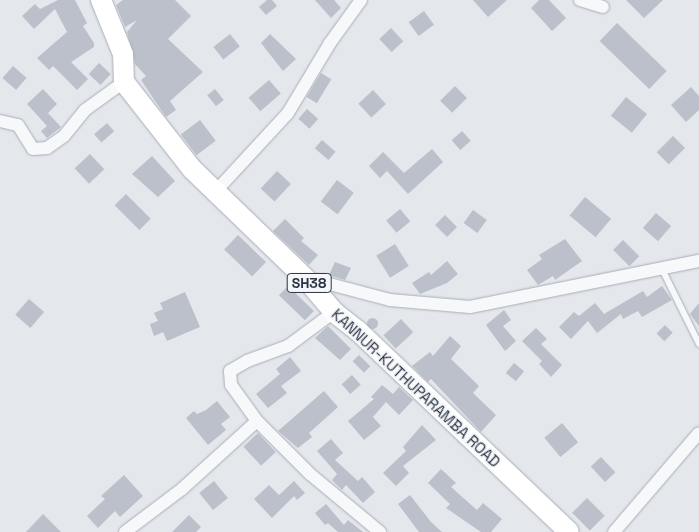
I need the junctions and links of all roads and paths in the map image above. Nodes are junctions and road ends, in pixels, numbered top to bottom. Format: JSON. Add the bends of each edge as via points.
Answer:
{"nodes":[{"id":1,"x":101,"y":0,"type":"edge"},
{"id":2,"x":361,"y":0,"type":"edge"},
{"id":3,"x":580,"y":0,"type":"edge"},
{"id":4,"x":603,"y":7,"type":"dead end"},
{"id":5,"x":124,"y":82,"type":"junction"},
{"id":6,"x":0,"y":121,"type":"edge"},
{"id":7,"x":216,"y":191,"type":"junction"},
{"id":8,"x":699,"y":261,"type":"edge"},
{"id":9,"x":662,"y":268,"type":"junction"},
{"id":10,"x":305,"y":278,"type":"junction"},
{"id":11,"x":334,"y":312,"type":"junction"},
{"id":12,"x":699,"y":344,"type":"edge"},
{"id":13,"x":257,"y":421,"type":"junction"},
{"id":14,"x":699,"y":433,"type":"edge"},
{"id":15,"x":126,"y":532,"type":"edge"},
{"id":16,"x":380,"y":532,"type":"edge"},
{"id":17,"x":569,"y":532,"type":"edge"},
{"id":18,"x":614,"y":532,"type":"edge"}],
"edges":[{"from":1,"to":5,"type":"main road","via":[[123,54]]},
{"from":2,"to":7,"type":"street","via":[[330,43],[288,113]]},
{"from":3,"to":4,"type":"street"},
{"from":5,"to":6,"type":"street","via":[[85,110],[64,136],[47,148],[33,149],[18,125]]},
{"from":5,"to":7,"type":"main road","name":"KANNUR-KUTHUPARAMBA ROAD","number":"SH38","via":[[192,169]]},
{"from":7,"to":10,"type":"main road","name":"KANNUR-KUTHUPARAMBA ROAD","number":"SH38"},
{"from":8,"to":9,"type":"street"},
{"from":9,"to":10,"type":"street","via":[[470,307],[390,300]]},
{"from":9,"to":12,"type":"lane"},
{"from":10,"to":11,"type":"main road","name":"KANNUR-KUTHUPARAMBA ROAD","number":"SH38"},
{"from":11,"to":13,"type":"street","via":[[288,346],[230,371],[231,385]]},
{"from":11,"to":17,"type":"main road","name":"KANNUR-KUTHUPARAMBA ROAD","number":"SH38"},
{"from":13,"to":15,"type":"street","via":[[182,489]]},
{"from":13,"to":16,"type":"street","via":[[310,474]]},
{"from":14,"to":18,"type":"street"}]}
